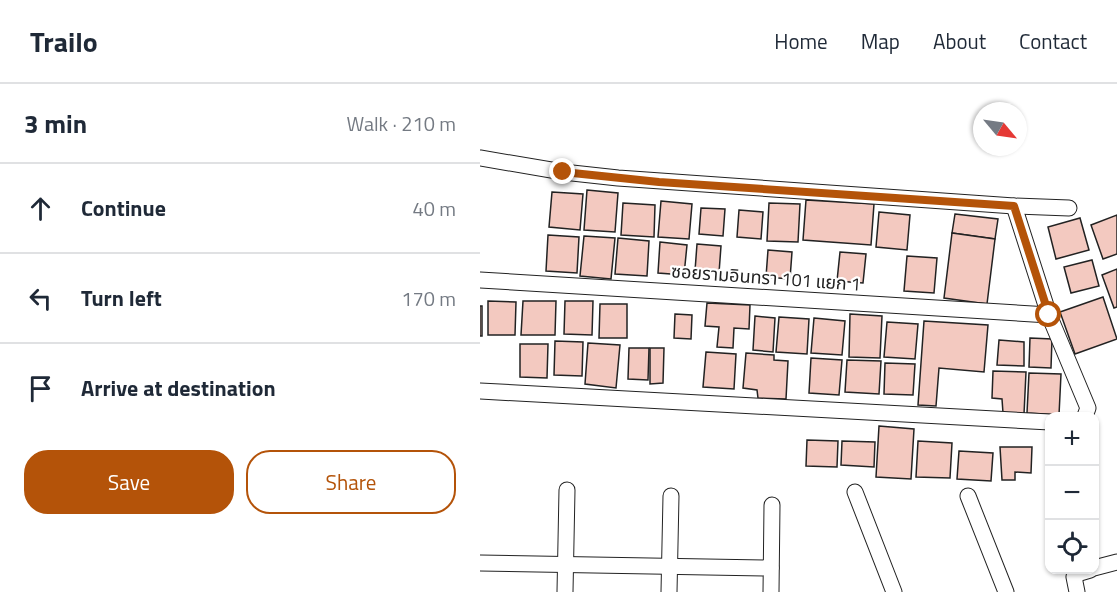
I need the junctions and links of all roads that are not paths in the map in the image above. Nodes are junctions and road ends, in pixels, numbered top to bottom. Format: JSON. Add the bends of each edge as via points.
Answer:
{"nodes":[{"id":1,"x":480,"y":158,"type":"edge"},
{"id":2,"x":1014,"y":206,"type":"junction"},
{"id":3,"x":1069,"y":208,"type":"dead end"},
{"id":4,"x":480,"y":280,"type":"edge"},
{"id":5,"x":1049,"y":315,"type":"junction"},
{"id":6,"x":480,"y":391,"type":"edge"},
{"id":7,"x":1087,"y":412,"type":"edge"},
{"id":8,"x":1045,"y":422,"type":"edge"},
{"id":9,"x":567,"y":490,"type":"dead end"},
{"id":10,"x":855,"y":492,"type":"dead end"},
{"id":11,"x":670,"y":496,"type":"dead end"},
{"id":12,"x":968,"y":496,"type":"dead end"},
{"id":13,"x":772,"y":506,"type":"dead end"},
{"id":14,"x":1117,"y":562,"type":"edge"},
{"id":15,"x":480,"y":563,"type":"edge"},
{"id":16,"x":567,"y":564,"type":"junction"},
{"id":17,"x":669,"y":566,"type":"junction"},
{"id":18,"x":1099,"y":567,"type":"edge"},
{"id":19,"x":771,"y":568,"type":"junction"},
{"id":20,"x":1078,"y":574,"type":"edge"},
{"id":21,"x":565,"y":592,"type":"edge"},
{"id":22,"x":669,"y":592,"type":"edge"},
{"id":23,"x":771,"y":592,"type":"edge"},
{"id":24,"x":894,"y":592,"type":"edge"},
{"id":25,"x":1006,"y":592,"type":"edge"},
{"id":26,"x":1077,"y":592,"type":"edge"}],
"edges":[{"from":1,"to":2,"type":"street","via":[[618,178]]},
{"from":2,"to":3,"type":"street"},
{"from":2,"to":5,"type":"street"},
{"from":4,"to":5,"type":"street","name":"ซอยรามอินทรา 101 แยก 1"},
{"from":5,"to":7,"type":"street"},
{"from":6,"to":8,"type":"street"},
{"from":9,"to":16,"type":"street"},
{"from":10,"to":24,"type":"street"},
{"from":11,"to":17,"type":"street"},
{"from":12,"to":25,"type":"street"},
{"from":13,"to":19,"type":"street"},
{"from":14,"to":18,"type":"street"},
{"from":15,"to":16,"type":"street"},
{"from":16,"to":17,"type":"street"},
{"from":16,"to":21,"type":"street"},
{"from":17,"to":19,"type":"street"},
{"from":17,"to":22,"type":"street"},
{"from":19,"to":23,"type":"street"},
{"from":20,"to":26,"type":"street","via":[[1074,577]]}]}
